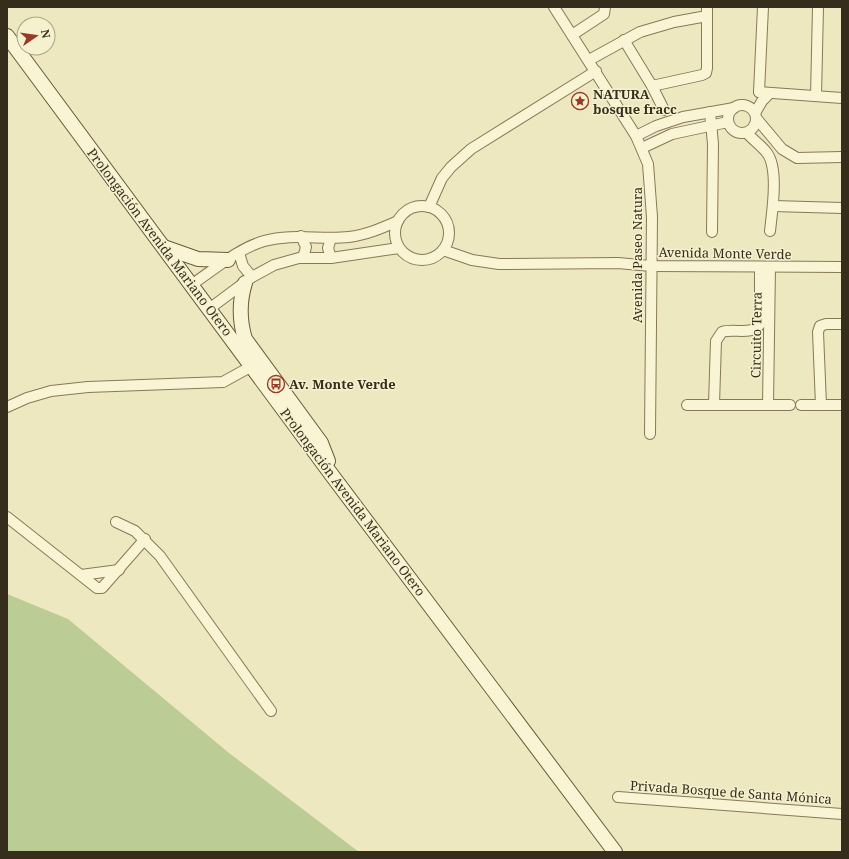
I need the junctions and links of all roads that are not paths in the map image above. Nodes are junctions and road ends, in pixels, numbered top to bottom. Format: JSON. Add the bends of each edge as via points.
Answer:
{"nodes":[{"id":1,"x":554,"y":7,"type":"edge"},
{"id":2,"x":604,"y":7,"type":"edge"},
{"id":3,"x":764,"y":7,"type":"edge"},
{"id":4,"x":818,"y":7,"type":"edge"},
{"id":5,"x":707,"y":12,"type":"edge"},
{"id":6,"x":572,"y":35,"type":"junction"},
{"id":7,"x":7,"y":36,"type":"edge"},
{"id":8,"x":624,"y":40,"type":"junction"},
{"id":9,"x":589,"y":60,"type":"junction"},
{"id":10,"x":596,"y":71,"type":"junction"},
{"id":11,"x":652,"y":86,"type":"junction"},
{"id":12,"x":759,"y":92,"type":"junction"},
{"id":13,"x":770,"y":93,"type":"junction"},
{"id":14,"x":816,"y":96,"type":"junction"},
{"id":15,"x":842,"y":98,"type":"edge"},
{"id":16,"x":746,"y":106,"type":"junction"},
{"id":17,"x":734,"y":108,"type":"junction"},
{"id":18,"x":664,"y":110,"type":"dead end"},
{"id":19,"x":710,"y":112,"type":"junction"},
{"id":20,"x":756,"y":116,"type":"junction"},
{"id":21,"x":728,"y":122,"type":"junction"},
{"id":22,"x":712,"y":124,"type":"junction"},
{"id":23,"x":747,"y":133,"type":"junction"},
{"id":24,"x":636,"y":136,"type":"junction"},
{"id":25,"x":642,"y":148,"type":"junction"},
{"id":26,"x":842,"y":157,"type":"edge"},
{"id":27,"x":773,"y":206,"type":"junction"},
{"id":28,"x":429,"y":207,"type":"junction"},
{"id":29,"x":842,"y":208,"type":"edge"},
{"id":30,"x":398,"y":221,"type":"junction"},
{"id":31,"x":770,"y":231,"type":"dead end"},
{"id":32,"x":712,"y":232,"type":"dead end"},
{"id":33,"x":301,"y":236,"type":"junction"},
{"id":34,"x":331,"y":238,"type":"junction"},
{"id":35,"x":164,"y":247,"type":"junction"},
{"id":36,"x":399,"y":248,"type":"junction"},
{"id":37,"x":443,"y":250,"type":"junction"},
{"id":38,"x":234,"y":256,"type":"junction"},
{"id":39,"x":303,"y":258,"type":"junction"},
{"id":40,"x":331,"y":258,"type":"junction"},
{"id":41,"x":651,"y":266,"type":"junction"},
{"id":42,"x":760,"y":267,"type":"junction"},
{"id":43,"x":770,"y":267,"type":"junction"},
{"id":44,"x":842,"y":267,"type":"edge"},
{"id":45,"x":249,"y":280,"type":"junction"},
{"id":46,"x":191,"y":285,"type":"junction"},
{"id":47,"x":209,"y":309,"type":"junction"},
{"id":48,"x":842,"y":324,"type":"edge"},
{"id":49,"x":252,"y":366,"type":"junction"},
{"id":50,"x":714,"y":404,"type":"junction"},
{"id":51,"x":768,"y":404,"type":"junction"},
{"id":52,"x":687,"y":405,"type":"dead end"},
{"id":53,"x":821,"y":405,"type":"junction"},
{"id":54,"x":842,"y":405,"type":"edge"},
{"id":55,"x":7,"y":407,"type":"edge"},
{"id":56,"x":650,"y":434,"type":"dead end"},
{"id":57,"x":334,"y":478,"type":"junction"},
{"id":58,"x":7,"y":517,"type":"edge"},
{"id":59,"x":116,"y":522,"type":"dead end"},
{"id":60,"x":145,"y":539,"type":"junction"},
{"id":61,"x":119,"y":570,"type":"junction"},
{"id":62,"x":81,"y":575,"type":"junction"},
{"id":63,"x":271,"y":711,"type":"dead end"},
{"id":64,"x":618,"y":797,"type":"dead end"},
{"id":65,"x":842,"y":814,"type":"edge"},
{"id":66,"x":616,"y":852,"type":"edge"}],
"edges":[{"from":1,"to":6,"type":"street","name":"Avenida Paseo Natura"},
{"from":2,"to":6,"type":"street","via":[[604,14]]},
{"from":3,"to":12,"type":"street"},
{"from":4,"to":14,"type":"street"},
{"from":5,"to":8,"type":"street","via":[[640,32]]},
{"from":5,"to":11,"type":"street","via":[[706,72]]},
{"from":6,"to":9,"type":"street","name":"Avenida Paseo Natura"},
{"from":7,"to":35,"type":"street","name":"Prolongación Avenida Mariano Otero"},
{"from":8,"to":9,"type":"street"},
{"from":8,"to":11,"type":"street"},
{"from":9,"to":10,"type":"street","name":"Avenida Paseo Natura"},
{"from":10,"to":24,"type":"street","name":"Avenida Paseo Natura"},
{"from":10,"to":28,"type":"street","via":[[471,149],[442,178]]},
{"from":11,"to":18,"type":"street"},
{"from":12,"to":13,"type":"street"},
{"from":12,"to":16,"type":"street"},
{"from":13,"to":14,"type":"street"},
{"from":13,"to":20,"type":"street","via":[[762,101]]},
{"from":14,"to":15,"type":"street"},
{"from":16,"to":17,"type":"street"},
{"from":16,"to":20,"type":"street"},
{"from":17,"to":19,"type":"street"},
{"from":17,"to":21,"type":"street","via":[[729,113]]},
{"from":19,"to":22,"type":"street"},
{"from":19,"to":24,"type":"street","via":[[683,117]]},
{"from":20,"to":23,"type":"street","via":[[754,128]]},
{"from":20,"to":26,"type":"street","via":[[782,148],[796,158]]},
{"from":21,"to":22,"type":"street"},
{"from":21,"to":23,"type":"street","via":[[733,131]]},
{"from":22,"to":25,"type":"street","via":[[672,134]]},
{"from":22,"to":32,"type":"street"},
{"from":23,"to":27,"type":"street","via":[[767,152],[770,159],[773,168]]},
{"from":24,"to":25,"type":"street","name":"Avenida Paseo Natura"},
{"from":25,"to":41,"type":"street","name":"Avenida Paseo Natura","via":[[648,164],[651,188]]},
{"from":27,"to":29,"type":"street"},
{"from":27,"to":31,"type":"street"},
{"from":28,"to":30,"type":"street","via":[[413,207],[404,212]]},
{"from":28,"to":37,"type":"street","via":[[438,212],[448,225],[449,235]]},
{"from":30,"to":34,"type":"street","via":[[361,234]]},
{"from":30,"to":36,"type":"street","via":[[395,235]]},
{"from":33,"to":34,"type":"street"},
{"from":33,"to":38,"type":"street","via":[[264,241],[249,246]]},
{"from":33,"to":39,"type":"street","via":[[306,247]]},
{"from":34,"to":40,"type":"street","via":[[328,248]]},
{"from":35,"to":38,"type":"street","via":[[198,259]]},
{"from":35,"to":46,"type":"street","name":"Prolongación Avenida Mariano Otero"},
{"from":36,"to":37,"type":"street","via":[[407,256],[423,260],[434,257]]},
{"from":36,"to":40,"type":"street"},
{"from":37,"to":41,"type":"street","name":"Avenida Monte Verde","via":[[472,260],[499,264],[618,263]]},
{"from":38,"to":45,"type":"street","via":[[243,266]]},
{"from":38,"to":46,"type":"street"},
{"from":39,"to":40,"type":"street"},
{"from":39,"to":45,"type":"street","via":[[274,265]]},
{"from":41,"to":42,"type":"street","name":"Avenida Monte Verde"},
{"from":41,"to":56,"type":"street","name":"Avenida Paseo Natura"},
{"from":42,"to":43,"type":"street","name":"Avenida Monte Verde"},
{"from":42,"to":50,"type":"street","via":[[760,324],[751,331],[722,332],[716,340]]},
{"from":43,"to":44,"type":"street","name":"Avenida Monte Verde"},
{"from":43,"to":51,"type":"street","name":"Circuito Terra"},
{"from":45,"to":47,"type":"street"},
{"from":45,"to":57,"type":"street","via":[[240,312],[246,338],[321,443]]},
{"from":46,"to":47,"type":"street","name":"Prolongación Avenida Mariano Otero"},
{"from":47,"to":49,"type":"street","name":"Prolongación Avenida Mariano Otero"},
{"from":48,"to":53,"type":"street","via":[[826,324],[820,326],[818,332]]},
{"from":49,"to":55,"type":"street","via":[[223,382],[88,387],[51,391]]},
{"from":49,"to":57,"type":"street","name":"Prolongación Avenida Mariano Otero"},
{"from":50,"to":51,"type":"street"},
{"from":50,"to":52,"type":"street"},
{"from":51,"to":53,"type":"street"},
{"from":53,"to":54,"type":"street"},
{"from":57,"to":66,"type":"street","name":"Prolongación Avenida Mariano Otero"},
{"from":58,"to":62,"type":"street"},
{"from":59,"to":60,"type":"street"},
{"from":60,"to":61,"type":"street"},
{"from":60,"to":63,"type":"street","via":[[172,571]]},
{"from":61,"to":62,"type":"street"},
{"from":61,"to":62,"type":"street","via":[[102,588],[97,588]]},
{"from":64,"to":65,"type":"street","name":"Privada Bosque de Santa Mónica"}]}
